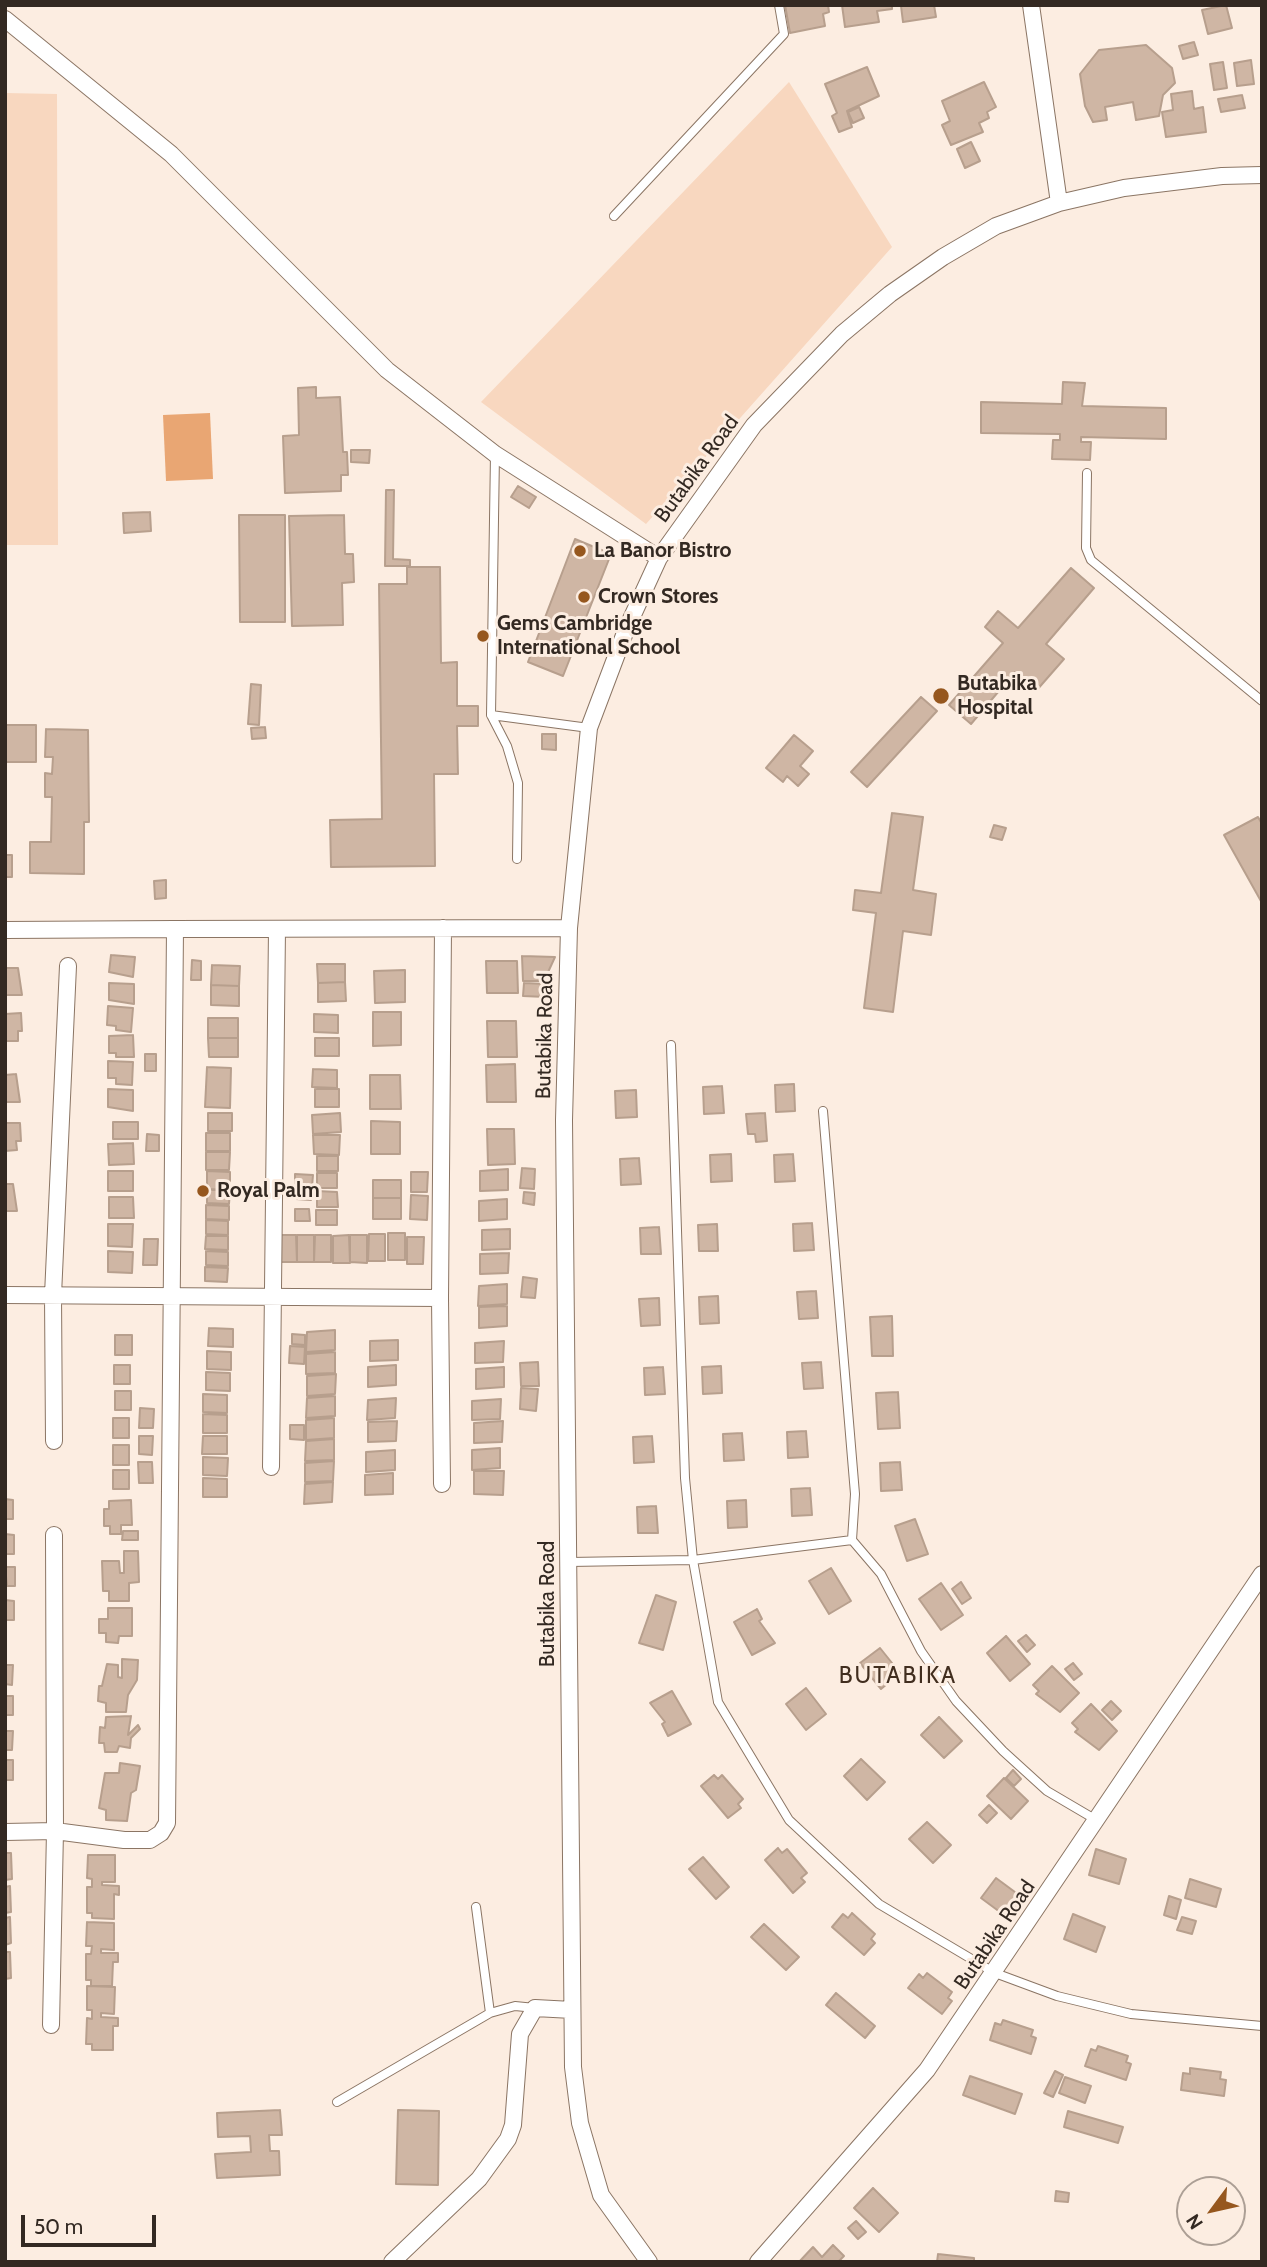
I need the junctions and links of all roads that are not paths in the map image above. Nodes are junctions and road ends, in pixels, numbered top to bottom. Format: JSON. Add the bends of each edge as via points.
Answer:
{"nodes":[{"id":1,"x":779,"y":5,"type":"edge"},
{"id":2,"x":1031,"y":5,"type":"edge"},
{"id":3,"x":5,"y":19,"type":"edge"},
{"id":4,"x":1262,"y":175,"type":"edge"},
{"id":5,"x":1059,"y":203,"type":"junction"},
{"id":6,"x":614,"y":216,"type":"dead end"},
{"id":7,"x":495,"y":454,"type":"junction"},
{"id":8,"x":1087,"y":472,"type":"dead end"},
{"id":9,"x":659,"y":558,"type":"junction"},
{"id":10,"x":1262,"y":701,"type":"edge"},
{"id":11,"x":491,"y":715,"type":"junction"},
{"id":12,"x":589,"y":728,"type":"junction"},
{"id":13,"x":517,"y":859,"type":"dead end"},
{"id":14,"x":443,"y":928,"type":"junction"},
{"id":15,"x":569,"y":928,"type":"junction"},
{"id":16,"x":175,"y":929,"type":"junction"},
{"id":17,"x":277,"y":929,"type":"junction"},
{"id":18,"x":5,"y":930,"type":"edge"},
{"id":19,"x":68,"y":966,"type":"dead end"},
{"id":20,"x":671,"y":1045,"type":"dead end"},
{"id":21,"x":823,"y":1111,"type":"dead end"},
{"id":22,"x":5,"y":1294,"type":"edge"},
{"id":23,"x":53,"y":1295,"type":"junction"},
{"id":24,"x":171,"y":1297,"type":"junction"},
{"id":25,"x":273,"y":1297,"type":"junction"},
{"id":26,"x":440,"y":1298,"type":"junction"},
{"id":27,"x":54,"y":1441,"type":"dead end"},
{"id":28,"x":271,"y":1467,"type":"dead end"},
{"id":29,"x":442,"y":1485,"type":"dead end"},
{"id":30,"x":54,"y":1535,"type":"dead end"},
{"id":31,"x":852,"y":1540,"type":"junction"},
{"id":32,"x":693,"y":1560,"type":"junction"},
{"id":33,"x":569,"y":1562,"type":"junction"},
{"id":34,"x":1262,"y":1574,"type":"edge"},
{"id":35,"x":1098,"y":1821,"type":"junction"},
{"id":36,"x":55,"y":1831,"type":"junction"},
{"id":37,"x":5,"y":1832,"type":"edge"},
{"id":38,"x":476,"y":1907,"type":"dead end"},
{"id":39,"x":995,"y":1973,"type":"junction"},
{"id":40,"x":535,"y":2008,"type":"junction"},
{"id":41,"x":572,"y":2010,"type":"junction"},
{"id":42,"x":490,"y":2013,"type":"junction"},
{"id":43,"x":51,"y":2025,"type":"dead end"},
{"id":44,"x":1262,"y":2026,"type":"edge"},
{"id":45,"x":337,"y":2102,"type":"dead end"},
{"id":46,"x":392,"y":2262,"type":"edge"},
{"id":47,"x":649,"y":2262,"type":"edge"},
{"id":48,"x":758,"y":2262,"type":"edge"}],
"edges":[{"from":1,"to":6,"type":"lane","via":[[784,34]]},
{"from":2,"to":5,"type":"street"},
{"from":3,"to":7,"type":"street","via":[[171,154],[387,370]]},
{"from":4,"to":5,"type":"street","name":"Butabika Road","via":[[1124,187]]},
{"from":5,"to":9,"type":"street","name":"Butabika Road","via":[[996,226],[943,257],[890,293],[842,334],[754,425]]},
{"from":7,"to":9,"type":"street"},
{"from":7,"to":11,"type":"lane"},
{"from":8,"to":10,"type":"lane","via":[[1086,548],[1091,560]]},
{"from":9,"to":12,"type":"street","name":"Butabika Road"},
{"from":11,"to":12,"type":"lane"},
{"from":11,"to":13,"type":"lane","via":[[518,783]]},
{"from":12,"to":15,"type":"street","name":"Butabika Road"},
{"from":14,"to":15,"type":"street"},
{"from":14,"to":17,"type":"street"},
{"from":14,"to":26,"type":"street"},
{"from":15,"to":33,"type":"street","name":"Butabika Road","via":[[564,1120]]},
{"from":16,"to":17,"type":"street"},
{"from":16,"to":18,"type":"street"},
{"from":16,"to":24,"type":"street"},
{"from":17,"to":25,"type":"street"},
{"from":19,"to":23,"type":"street"},
{"from":20,"to":32,"type":"lane","via":[[685,1478]]},
{"from":21,"to":31,"type":"lane","via":[[855,1494]]},
{"from":22,"to":23,"type":"street"},
{"from":23,"to":24,"type":"street"},
{"from":23,"to":27,"type":"street"},
{"from":24,"to":25,"type":"street"},
{"from":24,"to":36,"type":"street","via":[[167,1823],[150,1840]]},
{"from":25,"to":26,"type":"street"},
{"from":25,"to":28,"type":"street"},
{"from":26,"to":29,"type":"street"},
{"from":30,"to":36,"type":"street"},
{"from":31,"to":32,"type":"lane"},
{"from":31,"to":35,"type":"lane","via":[[881,1574],[921,1651],[956,1701],[1047,1791]]},
{"from":32,"to":33,"type":"lane"},
{"from":32,"to":39,"type":"lane","via":[[718,1702],[789,1820],[879,1904]]},
{"from":33,"to":41,"type":"street","name":"Butabika Road"},
{"from":34,"to":35,"type":"street","name":"Butabika Road"},
{"from":35,"to":39,"type":"street","name":"Butabika Road"},
{"from":36,"to":37,"type":"street"},
{"from":36,"to":43,"type":"street"},
{"from":38,"to":42,"type":"lane"},
{"from":39,"to":44,"type":"lane","via":[[1058,1996],[1130,2014]]},
{"from":39,"to":48,"type":"street","name":"Butabika Road","via":[[928,2070]]},
{"from":40,"to":41,"type":"street"},
{"from":40,"to":42,"type":"lane","via":[[515,2006]]},
{"from":40,"to":46,"type":"street","via":[[520,2034],[513,2125],[504,2146],[479,2179]]},
{"from":41,"to":47,"type":"street","name":"Butabika Road","via":[[573,2067],[590,2161],[601,2195]]},
{"from":42,"to":45,"type":"lane"}]}
